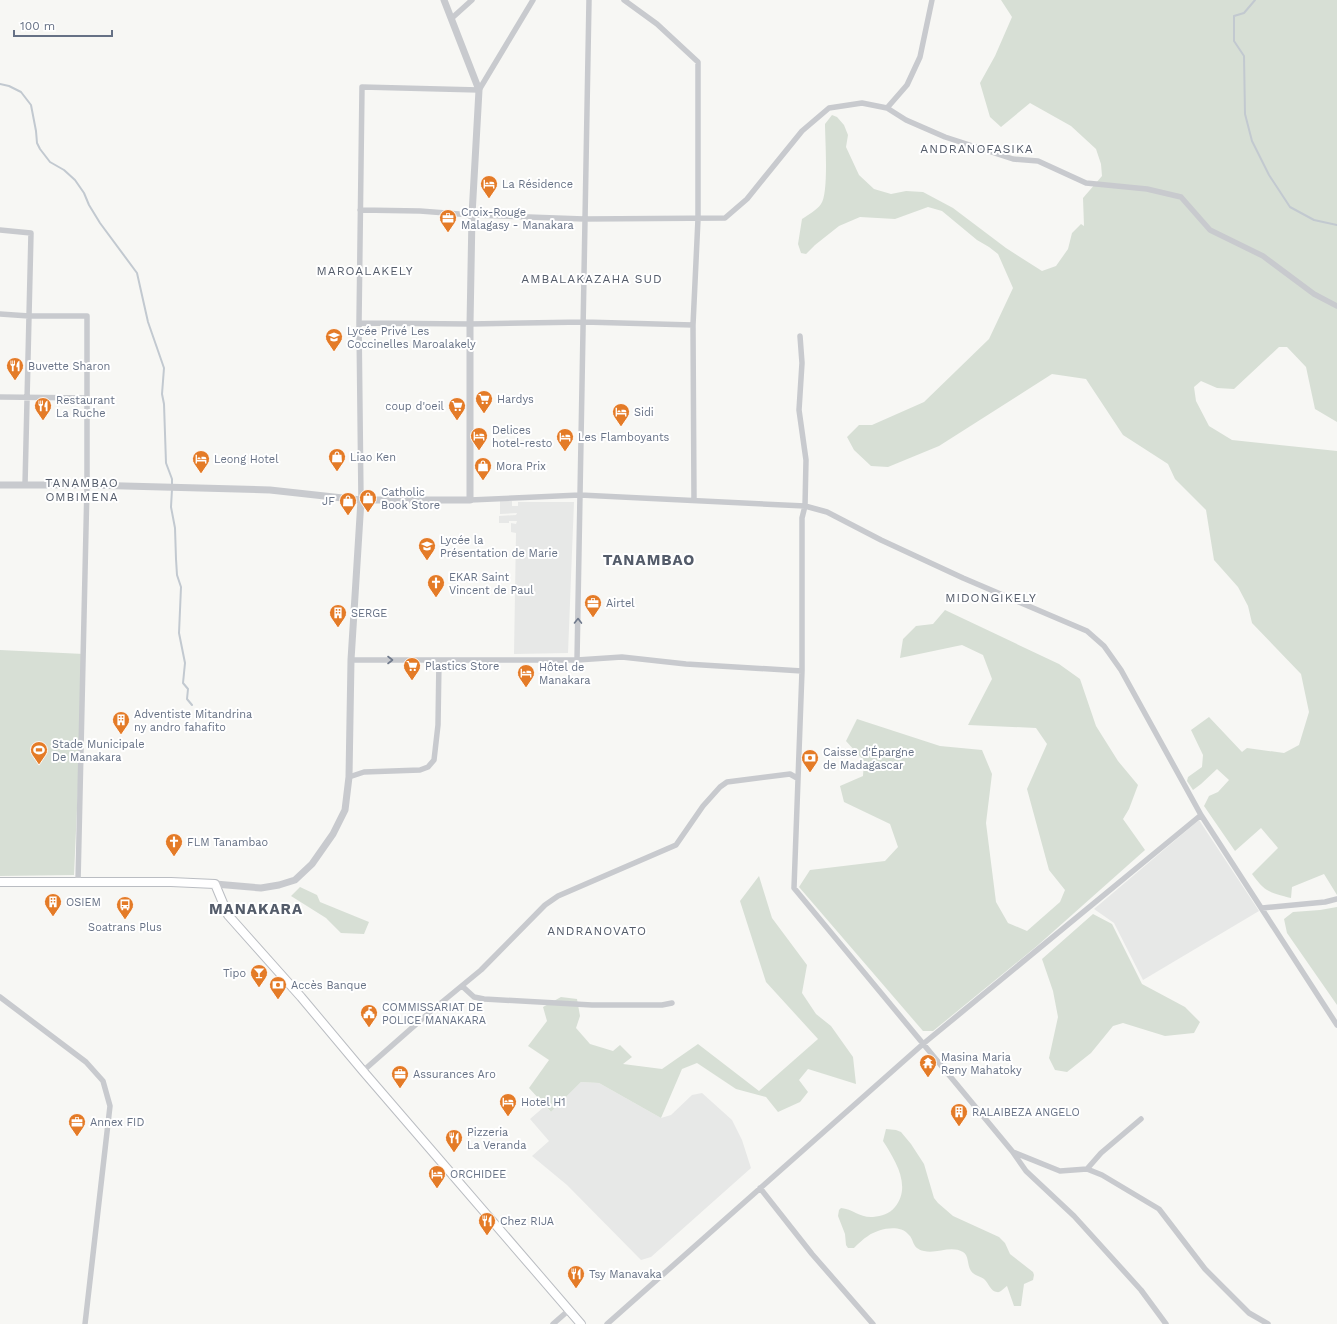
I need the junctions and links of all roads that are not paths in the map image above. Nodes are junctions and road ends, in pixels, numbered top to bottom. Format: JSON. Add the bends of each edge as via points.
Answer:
{"nodes":[{"id":1,"x":444,"y":0,"type":"edge"},
{"id":2,"x":472,"y":0,"type":"edge"},
{"id":3,"x":533,"y":0,"type":"edge"},
{"id":4,"x":589,"y":0,"type":"edge"},
{"id":5,"x":624,"y":0,"type":"edge"},
{"id":6,"x":932,"y":0,"type":"edge"},
{"id":7,"x":452,"y":18,"type":"junction"},
{"id":8,"x":479,"y":90,"type":"junction"},
{"id":9,"x":887,"y":108,"type":"junction"},
{"id":10,"x":360,"y":210,"type":"junction"},
{"id":11,"x":472,"y":215,"type":"junction"},
{"id":12,"x":584,"y":219,"type":"junction"},
{"id":13,"x":698,"y":219,"type":"junction"},
{"id":14,"x":0,"y":230,"type":"edge"},
{"id":15,"x":1337,"y":306,"type":"edge"},
{"id":16,"x":0,"y":314,"type":"edge"},
{"id":17,"x":29,"y":316,"type":"junction"},
{"id":18,"x":584,"y":322,"type":"junction"},
{"id":19,"x":359,"y":323,"type":"junction"},
{"id":20,"x":470,"y":324,"type":"junction"},
{"id":21,"x":693,"y":324,"type":"junction"},
{"id":22,"x":800,"y":336,"type":"dead end"},
{"id":23,"x":0,"y":397,"type":"edge"},
{"id":24,"x":28,"y":398,"type":"junction"},
{"id":25,"x":87,"y":398,"type":"junction"},
{"id":26,"x":0,"y":485,"type":"edge"},
{"id":27,"x":25,"y":485,"type":"junction"},
{"id":28,"x":87,"y":485,"type":"junction"},
{"id":29,"x":580,"y":495,"type":"junction"},
{"id":30,"x":361,"y":500,"type":"junction"},
{"id":31,"x":470,"y":500,"type":"junction"},
{"id":32,"x":694,"y":500,"type":"junction"},
{"id":33,"x":805,"y":506,"type":"junction"},
{"id":34,"x":351,"y":660,"type":"junction"},
{"id":35,"x":439,"y":660,"type":"junction"},
{"id":36,"x":577,"y":660,"type":"junction"},
{"id":37,"x":802,"y":671,"type":"junction"},
{"id":38,"x":348,"y":777,"type":"junction"},
{"id":39,"x":797,"y":778,"type":"junction"},
{"id":40,"x":1201,"y":815,"type":"junction"},
{"id":41,"x":0,"y":882,"type":"edge"},
{"id":42,"x":78,"y":882,"type":"junction"},
{"id":43,"x":215,"y":884,"type":"junction"},
{"id":44,"x":1337,"y":899,"type":"edge"},
{"id":45,"x":1262,"y":908,"type":"junction"},
{"id":46,"x":462,"y":986,"type":"junction"},
{"id":47,"x":0,"y":996,"type":"edge"},
{"id":48,"x":672,"y":1003,"type":"dead end"},
{"id":49,"x":1337,"y":1025,"type":"edge"},
{"id":50,"x":924,"y":1044,"type":"junction"},
{"id":51,"x":363,"y":1072,"type":"junction"},
{"id":52,"x":1141,"y":1119,"type":"dead end"},
{"id":53,"x":1012,"y":1151,"type":"junction"},
{"id":54,"x":1087,"y":1169,"type":"junction"},
{"id":55,"x":760,"y":1188,"type":"junction"},
{"id":56,"x":569,"y":1310,"type":"junction"},
{"id":57,"x":85,"y":1324,"type":"edge"},
{"id":58,"x":553,"y":1324,"type":"edge"},
{"id":59,"x":581,"y":1324,"type":"edge"},
{"id":60,"x":607,"y":1324,"type":"edge"},
{"id":61,"x":873,"y":1324,"type":"edge"},
{"id":62,"x":1166,"y":1324,"type":"edge"},
{"id":63,"x":1268,"y":1324,"type":"edge"}],
"edges":[{"from":1,"to":7,"type":"street"},
{"from":2,"to":7,"type":"street"},
{"from":3,"to":8,"type":"street"},
{"from":4,"to":12,"type":"street"},
{"from":5,"to":13,"type":"street","via":[[657,24],[698,62]]},
{"from":6,"to":9,"type":"street","via":[[920,57],[907,85]]},
{"from":7,"to":8,"type":"street"},
{"from":8,"to":10,"type":"street","via":[[362,87]]},
{"from":8,"to":11,"type":"street"},
{"from":9,"to":13,"type":"street","via":[[862,103],[829,108],[802,130],[747,199],[725,218]]},
{"from":9,"to":15,"type":"street","via":[[906,120],[945,136],[1013,158],[1038,161],[1086,183],[1147,189],[1182,197],[1210,230],[1263,256],[1314,294]]},
{"from":10,"to":11,"type":"street"},
{"from":10,"to":19,"type":"street"},
{"from":11,"to":12,"type":"street"},
{"from":11,"to":20,"type":"street"},
{"from":12,"to":13,"type":"street"},
{"from":12,"to":18,"type":"street"},
{"from":13,"to":21,"type":"street"},
{"from":14,"to":17,"type":"street","via":[[31,233]]},
{"from":16,"to":17,"type":"street"},
{"from":17,"to":24,"type":"street"},
{"from":17,"to":25,"type":"street","via":[[86,316]]},
{"from":18,"to":20,"type":"street"},
{"from":18,"to":21,"type":"street"},
{"from":18,"to":29,"type":"street"},
{"from":19,"to":20,"type":"street"},
{"from":19,"to":30,"type":"street"},
{"from":20,"to":31,"type":"street"},
{"from":21,"to":32,"type":"street"},
{"from":22,"to":33,"type":"street","via":[[802,363],[799,410],[806,460]]},
{"from":23,"to":24,"type":"street"},
{"from":24,"to":25,"type":"street"},
{"from":24,"to":27,"type":"street"},
{"from":25,"to":28,"type":"street"},
{"from":26,"to":27,"type":"street"},
{"from":27,"to":28,"type":"street"},
{"from":28,"to":30,"type":"street","via":[[270,490]]},
{"from":28,"to":42,"type":"street"},
{"from":29,"to":31,"type":"street"},
{"from":29,"to":32,"type":"street"},
{"from":36,"to":29,"type":"street","one_way":true},
{"from":30,"to":31,"type":"street"},
{"from":30,"to":34,"type":"street"},
{"from":32,"to":33,"type":"street"},
{"from":33,"to":37,"type":"street","via":[[802,518]]},
{"from":33,"to":40,"type":"street","via":[[827,512],[963,578],[1087,631],[1104,646],[1121,670]]},
{"from":34,"to":35,"type":"street","one_way":true},
{"from":34,"to":38,"type":"street"},
{"from":35,"to":36,"type":"street"},
{"from":35,"to":38,"type":"street","via":[[438,725],[434,760],[428,767],[420,770],[364,772]]},
{"from":36,"to":37,"type":"street","via":[[622,657],[686,664]]},
{"from":37,"to":39,"type":"street"},
{"from":38,"to":43,"type":"street","via":[[345,810],[333,834],[312,864],[295,880],[261,888]]},
{"from":39,"to":46,"type":"street","via":[[790,774],[727,782],[720,786],[676,845],[558,896],[545,905]]},
{"from":39,"to":50,"type":"street","via":[[794,888]]},
{"from":40,"to":45,"type":"street"},
{"from":40,"to":50,"type":"street"},
{"from":41,"to":42,"type":"main road"},
{"from":42,"to":43,"type":"main road"},
{"from":43,"to":51,"type":"main road","via":[[228,915]]},
{"from":44,"to":45,"type":"street"},
{"from":45,"to":49,"type":"street"},
{"from":46,"to":48,"type":"street","via":[[474,997],[484,999],[592,1005]]},
{"from":46,"to":51,"type":"street"},
{"from":47,"to":57,"type":"street","via":[[86,1062],[103,1081],[110,1106]]},
{"from":50,"to":53,"type":"street"},
{"from":50,"to":55,"type":"street"},
{"from":51,"to":56,"type":"main road"},
{"from":52,"to":54,"type":"street","via":[[1101,1153]]},
{"from":53,"to":54,"type":"street","via":[[1060,1171]]},
{"from":53,"to":62,"type":"street","via":[[1026,1171],[1074,1216],[1141,1290]]},
{"from":54,"to":63,"type":"street","via":[[1102,1175],[1159,1209],[1205,1269],[1249,1313]]},
{"from":55,"to":60,"type":"street"},
{"from":55,"to":61,"type":"street","via":[[812,1254]]},
{"from":56,"to":58,"type":"street"},
{"from":56,"to":59,"type":"main road"}]}
